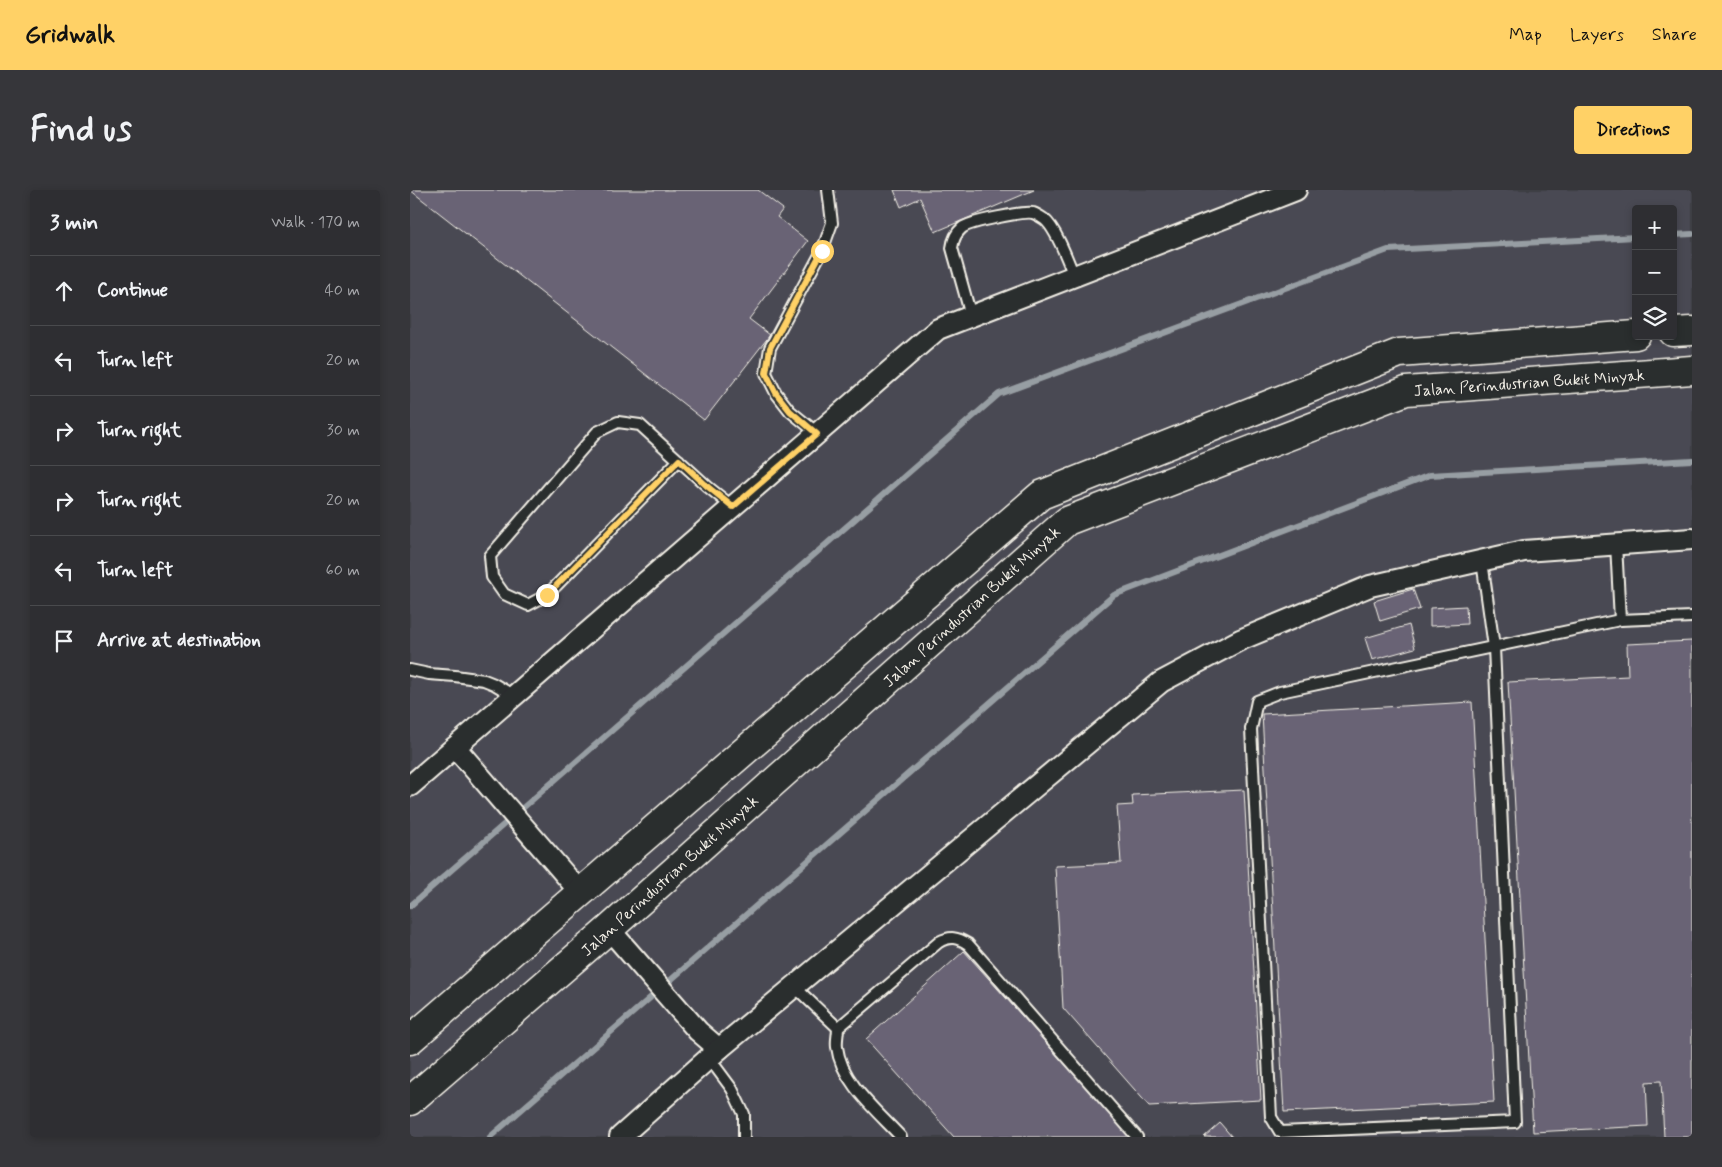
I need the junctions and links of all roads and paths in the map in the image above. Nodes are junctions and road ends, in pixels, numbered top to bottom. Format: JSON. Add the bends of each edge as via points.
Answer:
{"nodes":[{"id":1,"x":828,"y":190,"type":"edge"},
{"id":2,"x":1296,"y":190,"type":"edge"},
{"id":3,"x":1074,"y":276,"type":"junction"},
{"id":4,"x":971,"y":316,"type":"junction"},
{"id":5,"x":1692,"y":330,"type":"edge"},
{"id":6,"x":1677,"y":332,"type":"edge"},
{"id":7,"x":1632,"y":335,"type":"edge"},
{"id":8,"x":1692,"y":370,"type":"edge"},
{"id":9,"x":817,"y":434,"type":"junction"},
{"id":10,"x":679,"y":460,"type":"junction"},
{"id":11,"x":733,"y":507,"type":"junction"},
{"id":12,"x":1692,"y":539,"type":"edge"},
{"id":13,"x":1616,"y":544,"type":"junction"},
{"id":14,"x":1482,"y":561,"type":"junction"},
{"id":15,"x":1692,"y":617,"type":"edge"},
{"id":16,"x":1620,"y":620,"type":"junction"},
{"id":17,"x":1494,"y":647,"type":"junction"},
{"id":18,"x":410,"y":670,"type":"edge"},
{"id":19,"x":514,"y":696,"type":"junction"},
{"id":20,"x":456,"y":747,"type":"junction"},
{"id":21,"x":410,"y":786,"type":"edge"},
{"id":22,"x":572,"y":884,"type":"junction"},
{"id":23,"x":617,"y":938,"type":"junction"},
{"id":24,"x":795,"y":986,"type":"junction"},
{"id":25,"x":838,"y":1028,"type":"junction"},
{"id":26,"x":410,"y":1040,"type":"edge"},
{"id":27,"x":714,"y":1054,"type":"junction"},
{"id":28,"x":410,"y":1101,"type":"edge"},
{"id":29,"x":620,"y":1137,"type":"edge"},
{"id":30,"x":744,"y":1137,"type":"edge"},
{"id":31,"x":901,"y":1137,"type":"edge"},
{"id":32,"x":1137,"y":1137,"type":"edge"}],
"edges":[{"from":1,"to":9,"type":"lane","via":[[832,223],[822,251],[770,348],[766,373],[790,411]]},
{"from":2,"to":3,"type":"street"},
{"from":3,"to":4,"type":"street"},
{"from":3,"to":4,"type":"lane","via":[[1045,219],[1034,213],[963,228],[954,239],[952,248]]},
{"from":4,"to":9,"type":"street","via":[[938,329]]},
{"from":5,"to":6,"type":"main road"},
{"from":7,"to":22,"type":"main road","via":[[1399,353],[1041,495]]},
{"from":8,"to":23,"type":"main road","name":"Jalan Perindustrian Bukit Minyak","via":[[1406,391],[1067,521]]},
{"from":9,"to":11,"type":"street"},
{"from":10,"to":10,"type":"lane","via":[[640,425],[618,422],[597,432],[490,556],[492,577],[504,594],[528,605],[547,595]]},
{"from":10,"to":11,"type":"lane"},
{"from":11,"to":19,"type":"street"},
{"from":12,"to":13,"type":"street"},
{"from":13,"to":14,"type":"street","via":[[1524,551]]},
{"from":13,"to":16,"type":"lane"},
{"from":14,"to":17,"type":"lane"},
{"from":14,"to":24,"type":"street","via":[[1370,586],[1240,640],[1161,682]]},
{"from":15,"to":16,"type":"lane"},
{"from":16,"to":17,"type":"lane"},
{"from":17,"to":17,"type":"lane","via":[[1280,692],[1257,702],[1251,729],[1271,1117],[1280,1132],[1515,1122]]},
{"from":18,"to":19,"type":"lane","via":[[484,680]]},
{"from":19,"to":20,"type":"street"},
{"from":20,"to":21,"type":"street"},
{"from":20,"to":22,"type":"street"},
{"from":22,"to":26,"type":"main road"},
{"from":23,"to":27,"type":"street"},
{"from":23,"to":28,"type":"main road","name":"Jalan Perindustrian Bukit Minyak"},
{"from":24,"to":25,"type":"lane"},
{"from":24,"to":27,"type":"street"},
{"from":25,"to":31,"type":"lane","via":[[837,1047],[852,1084]]},
{"from":25,"to":32,"type":"lane","via":[[939,942],[948,937],[959,938],[968,944]]},
{"from":27,"to":29,"type":"street"},
{"from":27,"to":30,"type":"lane","via":[[744,1114]]}]}
